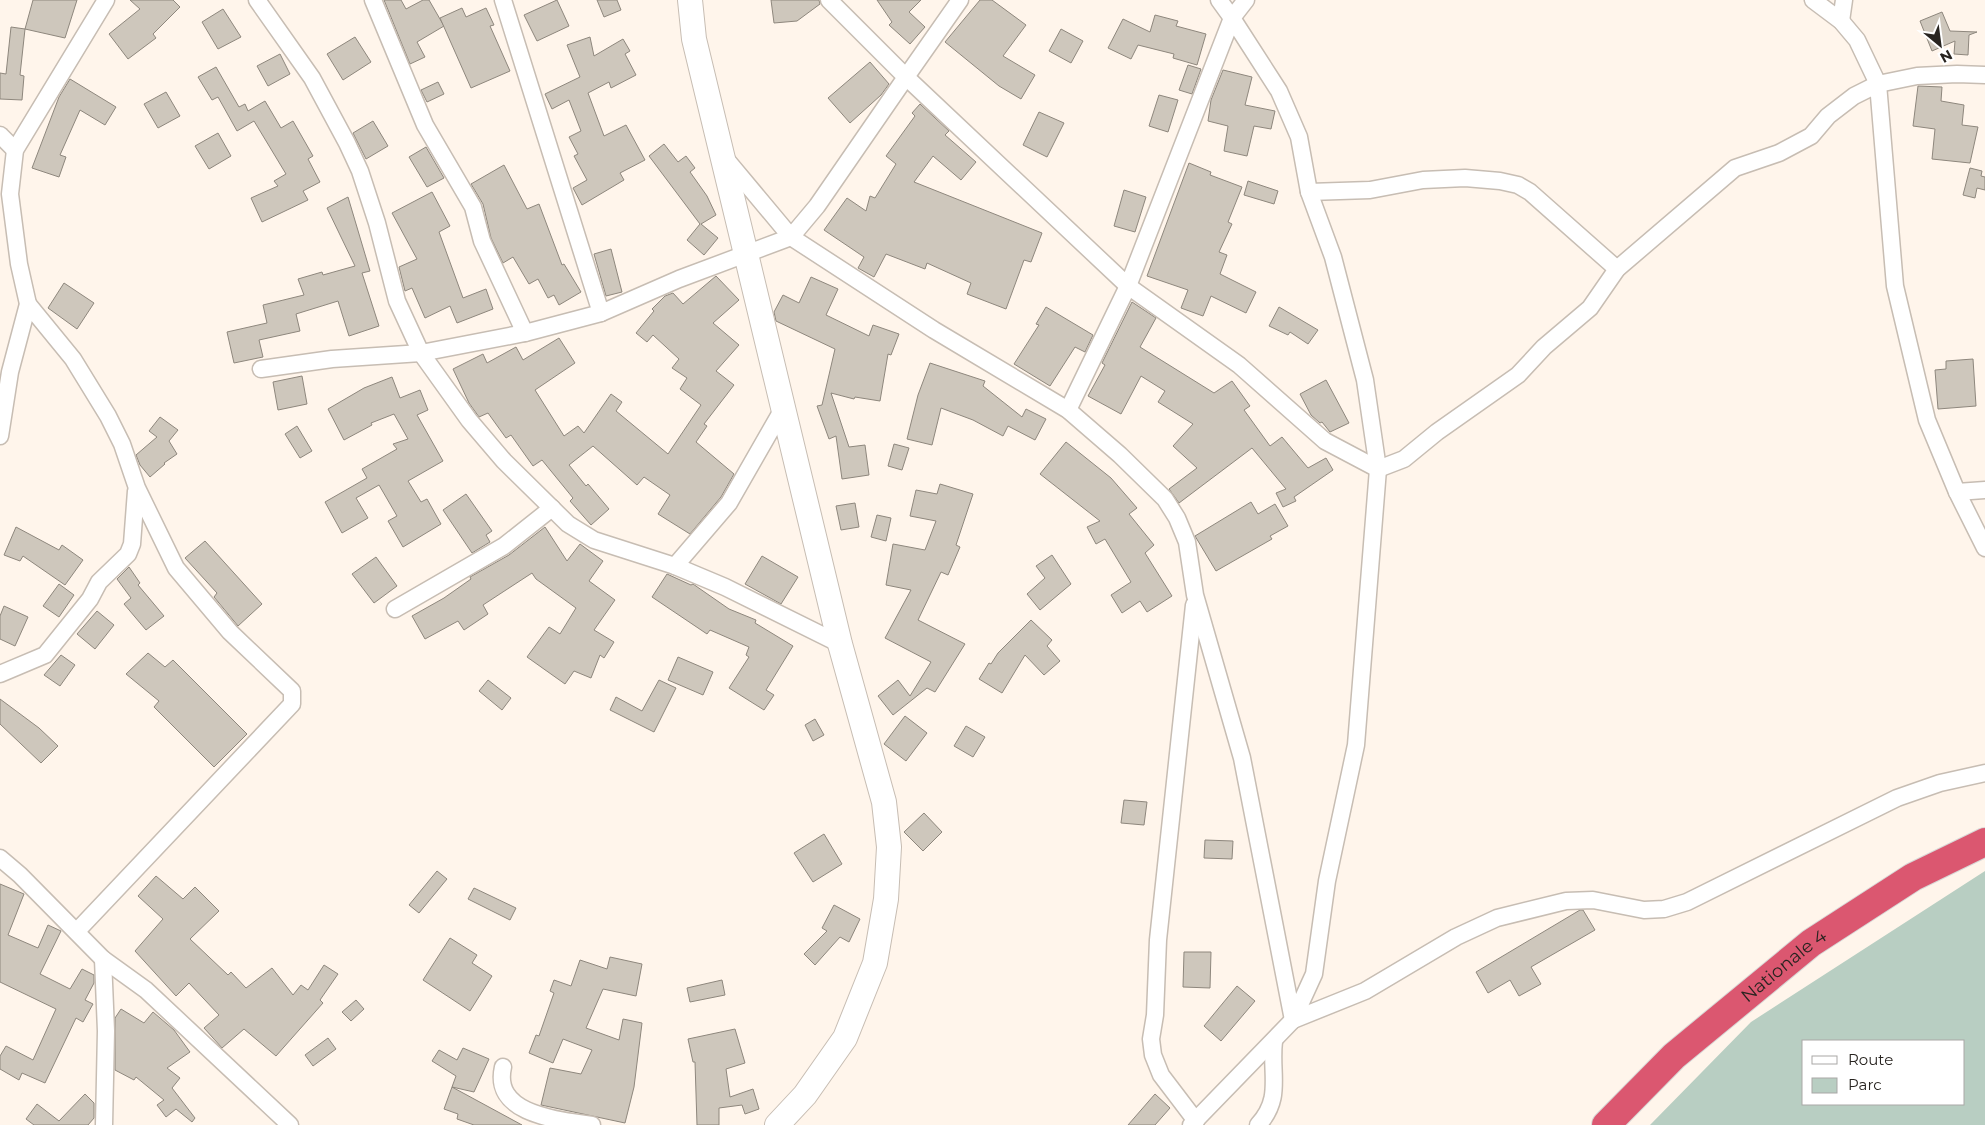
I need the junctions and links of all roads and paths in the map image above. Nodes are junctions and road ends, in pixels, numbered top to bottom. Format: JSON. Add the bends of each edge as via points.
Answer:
{"nodes":[{"id":1,"x":106,"y":0,"type":"edge"},
{"id":2,"x":257,"y":0,"type":"edge"},
{"id":3,"x":373,"y":0,"type":"edge"},
{"id":4,"x":503,"y":0,"type":"edge"},
{"id":5,"x":690,"y":0,"type":"edge"},
{"id":6,"x":829,"y":0,"type":"edge"},
{"id":7,"x":960,"y":0,"type":"edge"},
{"id":8,"x":1219,"y":0,"type":"edge"},
{"id":9,"x":1246,"y":0,"type":"edge"},
{"id":10,"x":1813,"y":0,"type":"edge"},
{"id":11,"x":1844,"y":0,"type":"edge"},
{"id":12,"x":1232,"y":18,"type":"junction"},
{"id":13,"x":1840,"y":21,"type":"junction"},
{"id":14,"x":1985,"y":75,"type":"edge"},
{"id":15,"x":906,"y":77,"type":"junction"},
{"id":16,"x":1878,"y":84,"type":"junction"},
{"id":17,"x":0,"y":135,"type":"edge"},
{"id":18,"x":15,"y":150,"type":"junction"},
{"id":19,"x":723,"y":156,"type":"junction"},
{"id":20,"x":1309,"y":192,"type":"junction"},
{"id":21,"x":5,"y":195,"type":"edge"},
{"id":22,"x":791,"y":237,"type":"junction"},
{"id":23,"x":746,"y":254,"type":"junction"},
{"id":24,"x":1617,"y":269,"type":"junction"},
{"id":25,"x":1128,"y":286,"type":"junction"},
{"id":26,"x":28,"y":304,"type":"junction"},
{"id":27,"x":602,"y":314,"type":"junction"},
{"id":28,"x":525,"y":333,"type":"junction"},
{"id":29,"x":421,"y":353,"type":"junction"},
{"id":30,"x":261,"y":369,"type":"dead end"},
{"id":31,"x":5,"y":372,"type":"edge"},
{"id":32,"x":784,"y":406,"type":"junction"},
{"id":33,"x":1068,"y":410,"type":"junction"},
{"id":34,"x":0,"y":436,"type":"edge"},
{"id":35,"x":1378,"y":469,"type":"junction"},
{"id":36,"x":137,"y":488,"type":"junction"},
{"id":37,"x":1985,"y":490,"type":"edge"},
{"id":38,"x":1957,"y":492,"type":"junction"},
{"id":39,"x":552,"y":508,"type":"junction"},
{"id":40,"x":1985,"y":548,"type":"edge"},
{"id":41,"x":675,"y":566,"type":"junction"},
{"id":42,"x":1195,"y":595,"type":"junction"},
{"id":43,"x":396,"y":609,"type":"dead end"},
{"id":44,"x":840,"y":644,"type":"junction"},
{"id":45,"x":0,"y":674,"type":"edge"},
{"id":46,"x":1985,"y":773,"type":"edge"},
{"id":47,"x":1985,"y":842,"type":"edge"},
{"id":48,"x":0,"y":858,"type":"edge"},
{"id":49,"x":77,"y":931,"type":"junction"},
{"id":50,"x":103,"y":959,"type":"junction"},
{"id":51,"x":1292,"y":1020,"type":"junction"},
{"id":52,"x":1274,"y":1041,"type":"junction"},
{"id":53,"x":503,"y":1068,"type":"dead end"},
{"id":54,"x":1194,"y":1123,"type":"edge"},
{"id":55,"x":104,"y":1125,"type":"edge"},
{"id":56,"x":290,"y":1125,"type":"edge"},
{"id":57,"x":592,"y":1125,"type":"edge"},
{"id":58,"x":777,"y":1125,"type":"edge"},
{"id":59,"x":1258,"y":1125,"type":"edge"},
{"id":60,"x":1606,"y":1125,"type":"edge"}],
"edges":[{"from":1,"to":18,"type":"street"},
{"from":2,"to":29,"type":"street","via":[[312,78],[347,142],[377,223],[397,301]]},
{"from":3,"to":28,"type":"street","via":[[425,125],[473,207],[482,240]]},
{"from":4,"to":27,"type":"street"},
{"from":5,"to":19,"type":"main road","via":[[694,39]]},
{"from":6,"to":15,"type":"street"},
{"from":7,"to":15,"type":"street"},
{"from":8,"to":12,"type":"street"},
{"from":9,"to":12,"type":"street"},
{"from":10,"to":13,"type":"street"},
{"from":11,"to":13,"type":"street"},
{"from":12,"to":20,"type":"street","via":[[1279,91],[1299,136]]},
{"from":12,"to":25,"type":"street"},
{"from":13,"to":16,"type":"street","via":[[1856,40]]},
{"from":14,"to":16,"type":"street","via":[[1917,76]]},
{"from":15,"to":22,"type":"street","via":[[817,206]]},
{"from":15,"to":25,"type":"street"},
{"from":16,"to":24,"type":"street","via":[[1854,96],[1828,116],[1812,136],[1780,153],[1735,168]]},
{"from":16,"to":38,"type":"street","via":[[1895,286],[1927,420]]},
{"from":17,"to":18,"type":"street"},
{"from":18,"to":21,"type":"street"},
{"from":19,"to":22,"type":"street"},
{"from":19,"to":23,"type":"main road"},
{"from":20,"to":24,"type":"street","via":[[1370,190],[1423,180],[1465,178],[1518,185]]},
{"from":20,"to":35,"type":"street","via":[[1333,257],[1365,380]]},
{"from":21,"to":26,"type":"street"},
{"from":22,"to":23,"type":"street"},
{"from":22,"to":33,"type":"street","via":[[934,330]]},
{"from":23,"to":27,"type":"street"},
{"from":23,"to":32,"type":"main road"},
{"from":24,"to":35,"type":"street","via":[[1590,308],[1544,347],[1518,375],[1404,459]]},
{"from":25,"to":33,"type":"street"},
{"from":25,"to":35,"type":"street","via":[[1239,365],[1325,442]]},
{"from":26,"to":31,"type":"street"},
{"from":26,"to":36,"type":"street","via":[[73,359],[108,416],[122,444]]},
{"from":27,"to":28,"type":"street"},
{"from":28,"to":29,"type":"street"},
{"from":29,"to":30,"type":"street","via":[[332,359]]},
{"from":29,"to":39,"type":"street","via":[[469,420],[504,461]]},
{"from":31,"to":34,"type":"street"},
{"from":32,"to":41,"type":"street","via":[[729,503]]},
{"from":32,"to":44,"type":"main road"},
{"from":33,"to":42,"type":"street","via":[[1165,499],[1178,518],[1187,542]]},
{"from":35,"to":51,"type":"street","via":[[1356,745],[1327,881],[1314,974]]},
{"from":36,"to":45,"type":"street","via":[[132,544],[128,554],[99,582],[90,599],[45,655]]},
{"from":36,"to":49,"type":"street","via":[[176,568],[230,632],[294,696],[292,704]]},
{"from":37,"to":38,"type":"street"},
{"from":38,"to":40,"type":"street"},
{"from":39,"to":41,"type":"street","via":[[568,524],[594,540]]},
{"from":39,"to":43,"type":"street","via":[[504,546]]},
{"from":41,"to":44,"type":"street"},
{"from":42,"to":51,"type":"street","via":[[1242,758]]},
{"from":42,"to":54,"type":"street","via":[[1158,940],[1151,1039],[1162,1075]]},
{"from":44,"to":58,"type":"main road","via":[[884,802],[889,847],[886,899],[875,963],[845,1038],[805,1095]]},
{"from":46,"to":51,"type":"street","via":[[1940,783],[1897,798],[1687,902],[1644,910],[1593,900],[1566,901],[1497,918],[1456,937],[1365,991]]},
{"from":47,"to":60,"type":"highway","name":"Nationale 4","via":[[1913,877],[1811,942],[1674,1056]]},
{"from":48,"to":49,"type":"street"},
{"from":49,"to":50,"type":"street"},
{"from":50,"to":55,"type":"street","via":[[106,1031]]},
{"from":50,"to":56,"type":"street","via":[[146,990]]},
{"from":51,"to":52,"type":"street"},
{"from":52,"to":54,"type":"street"},
{"from":52,"to":59,"type":"street","via":[[1274,1095],[1271,1109]]},
{"from":53,"to":57,"type":"street","via":[[500,1086],[525,1111]]}]}
